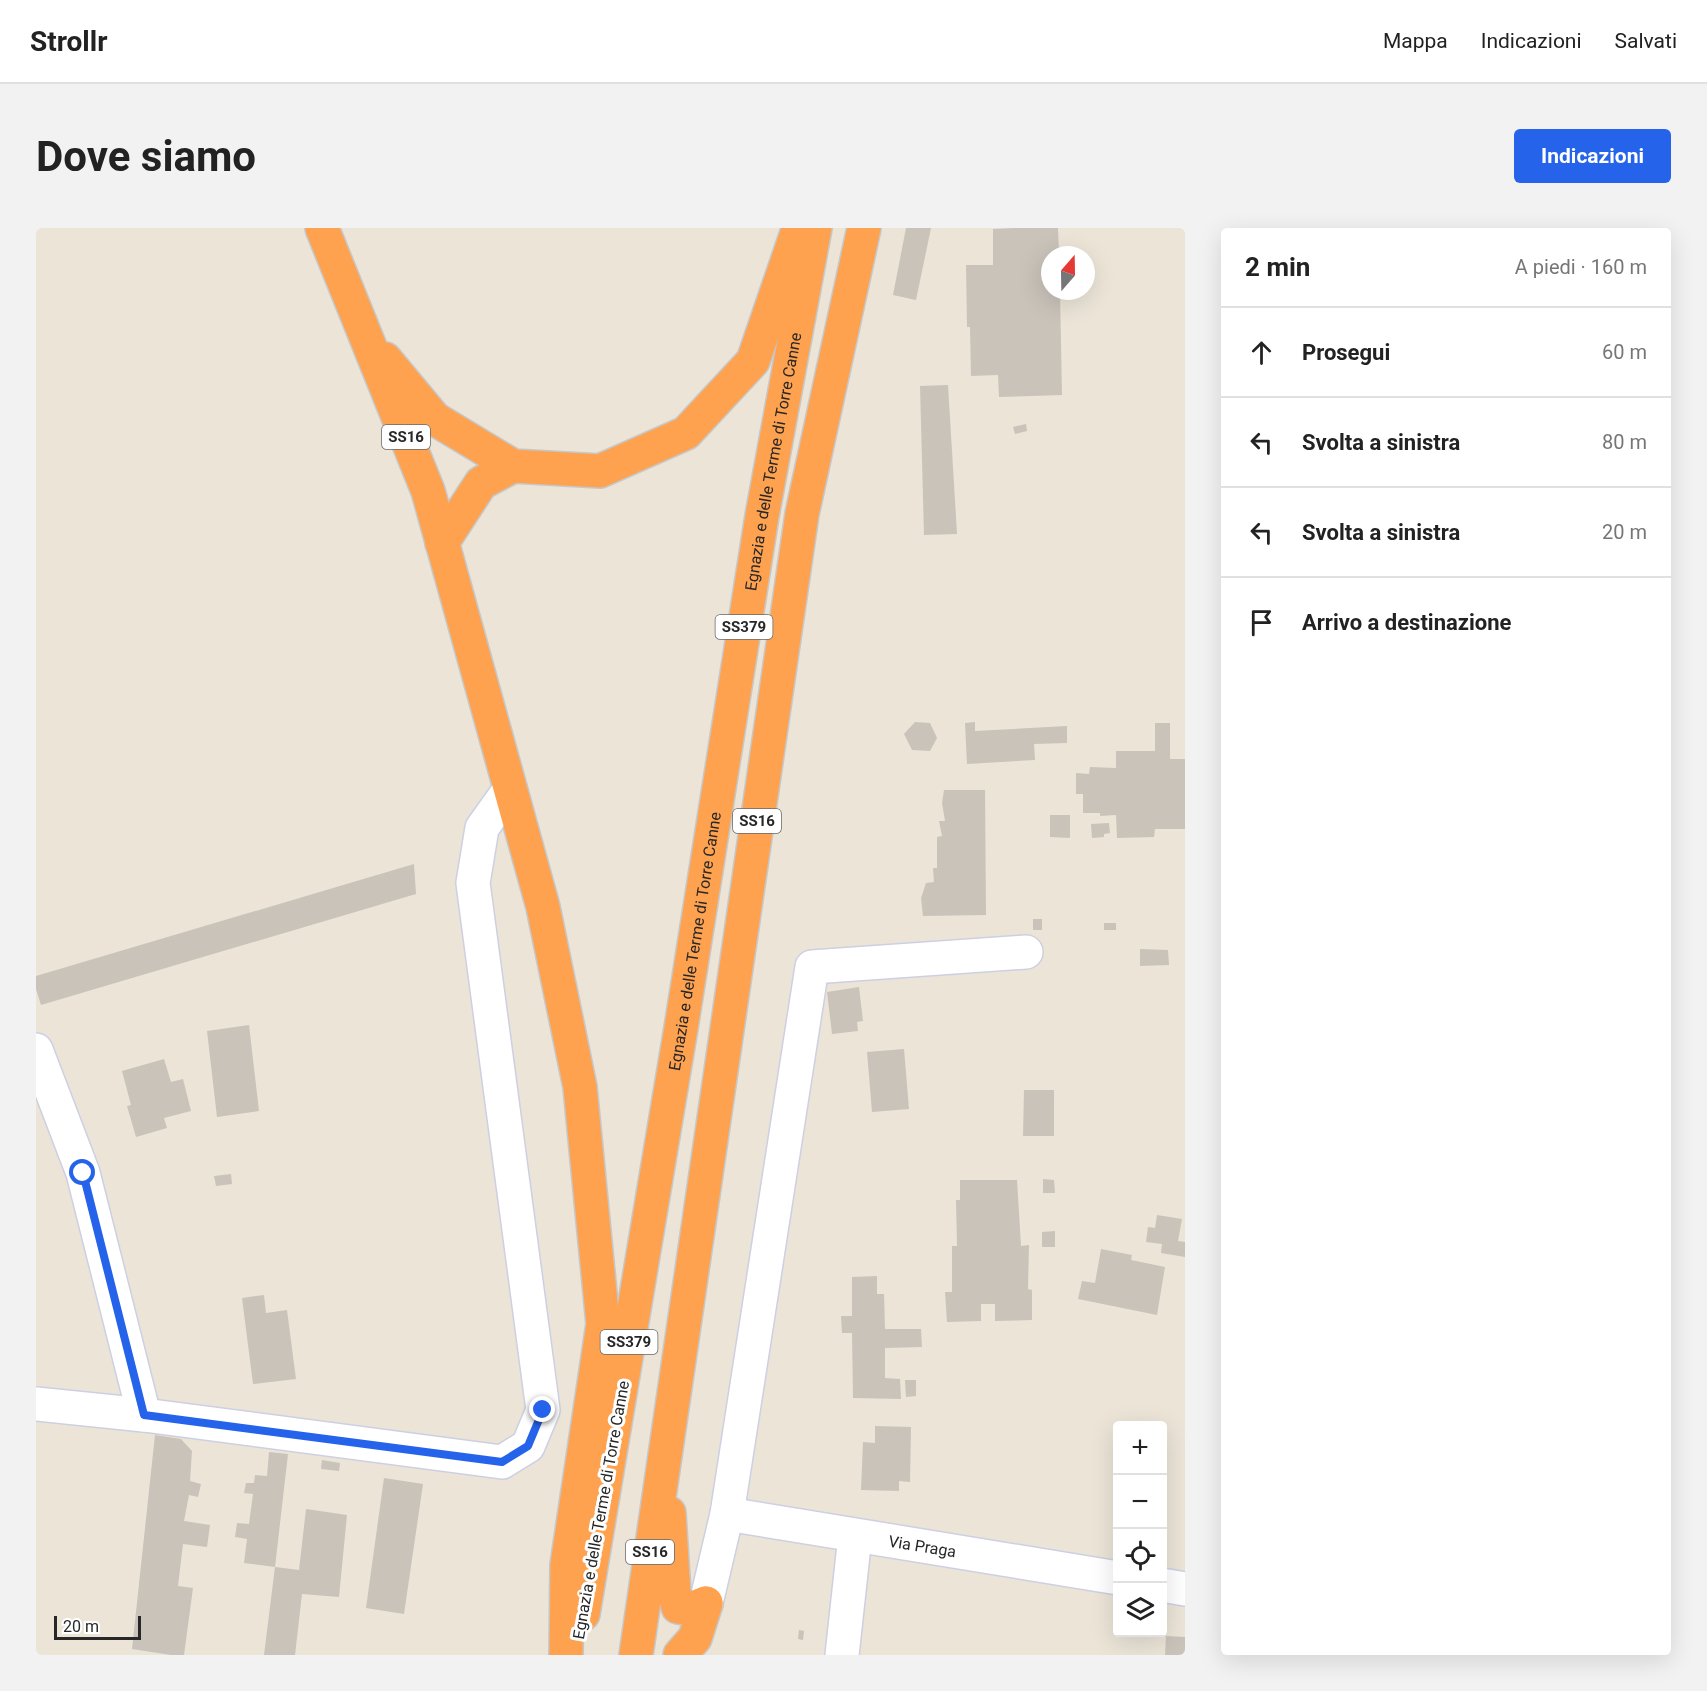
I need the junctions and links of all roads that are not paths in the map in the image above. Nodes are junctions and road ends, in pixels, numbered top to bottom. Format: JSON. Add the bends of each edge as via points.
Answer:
{"nodes":[{"id":1,"x":322,"y":228,"type":"edge"},
{"id":2,"x":798,"y":228,"type":"edge"},
{"id":3,"x":816,"y":228,"type":"edge"},
{"id":4,"x":864,"y":228,"type":"edge"},
{"id":5,"x":364,"y":333,"type":"junction"},
{"id":6,"x":513,"y":466,"type":"junction"},
{"id":7,"x":442,"y":543,"type":"junction"},
{"id":8,"x":510,"y":789,"type":"junction"},
{"id":9,"x":1026,"y":952,"type":"dead end"},
{"id":10,"x":36,"y":1050,"type":"edge"},
{"id":11,"x":712,"y":1127,"type":"joint"},
{"id":12,"x":36,"y":1404,"type":"edge"},
{"id":13,"x":144,"y":1415,"type":"junction"},
{"id":14,"x":664,"y":1448,"type":"junction"},
{"id":15,"x":727,"y":1514,"type":"junction"},
{"id":16,"x":855,"y":1536,"type":"junction"},
{"id":17,"x":1113,"y":1577,"type":"edge"},
{"id":18,"x":1167,"y":1586,"type":"edge"},
{"id":19,"x":1185,"y":1589,"type":"edge"},
{"id":20,"x":706,"y":1603,"type":"junction"},
{"id":21,"x":566,"y":1655,"type":"edge"},
{"id":22,"x":576,"y":1655,"type":"edge"},
{"id":23,"x":636,"y":1655,"type":"edge"},
{"id":24,"x":680,"y":1655,"type":"edge"},
{"id":25,"x":842,"y":1655,"type":"edge"}],
"edges":[{"from":1,"to":5,"type":"highway","number":"SS16"},
{"from":2,"to":6,"type":"highway","via":[[753,361],[686,433],[600,471]]},
{"from":3,"to":22,"type":"highway","name":"Egnazia e delle Terme di Torre Canne","number":"SS379","via":[[762,516]]},
{"from":4,"to":11,"type":"highway","number":"SS16","via":[[802,514]]},
{"from":5,"to":6,"type":"highway","via":[[435,419]]},
{"from":5,"to":7,"type":"highway","number":"SS16","via":[[428,491]]},
{"from":6,"to":7,"type":"highway","via":[[481,483]]},
{"from":7,"to":8,"type":"highway","number":"SS16"},
{"from":8,"to":13,"type":"street","via":[[482,828],[472,883],[543,1410],[528,1446],[502,1462]]},
{"from":8,"to":21,"type":"highway","number":"SS16","via":[[543,906],[580,1087],[603,1324],[567,1565]]},
{"from":9,"to":15,"type":"street","via":[[812,966]]},
{"from":10,"to":13,"type":"street","via":[[83,1173]]},
{"from":11,"to":14,"type":"highway","number":"SS379"},
{"from":12,"to":13,"type":"street"},
{"from":14,"to":20,"type":"highway","via":[[674,1593],[678,1607],[690,1609]]},
{"from":14,"to":23,"type":"highway","number":"SS16"},
{"from":15,"to":16,"type":"street","name":"Via Praga"},
{"from":15,"to":20,"type":"street"},
{"from":16,"to":17,"type":"street","name":"Via Praga"},
{"from":16,"to":25,"type":"street"},
{"from":18,"to":19,"type":"street"},
{"from":20,"to":24,"type":"highway","via":[[694,1638]]}]}
